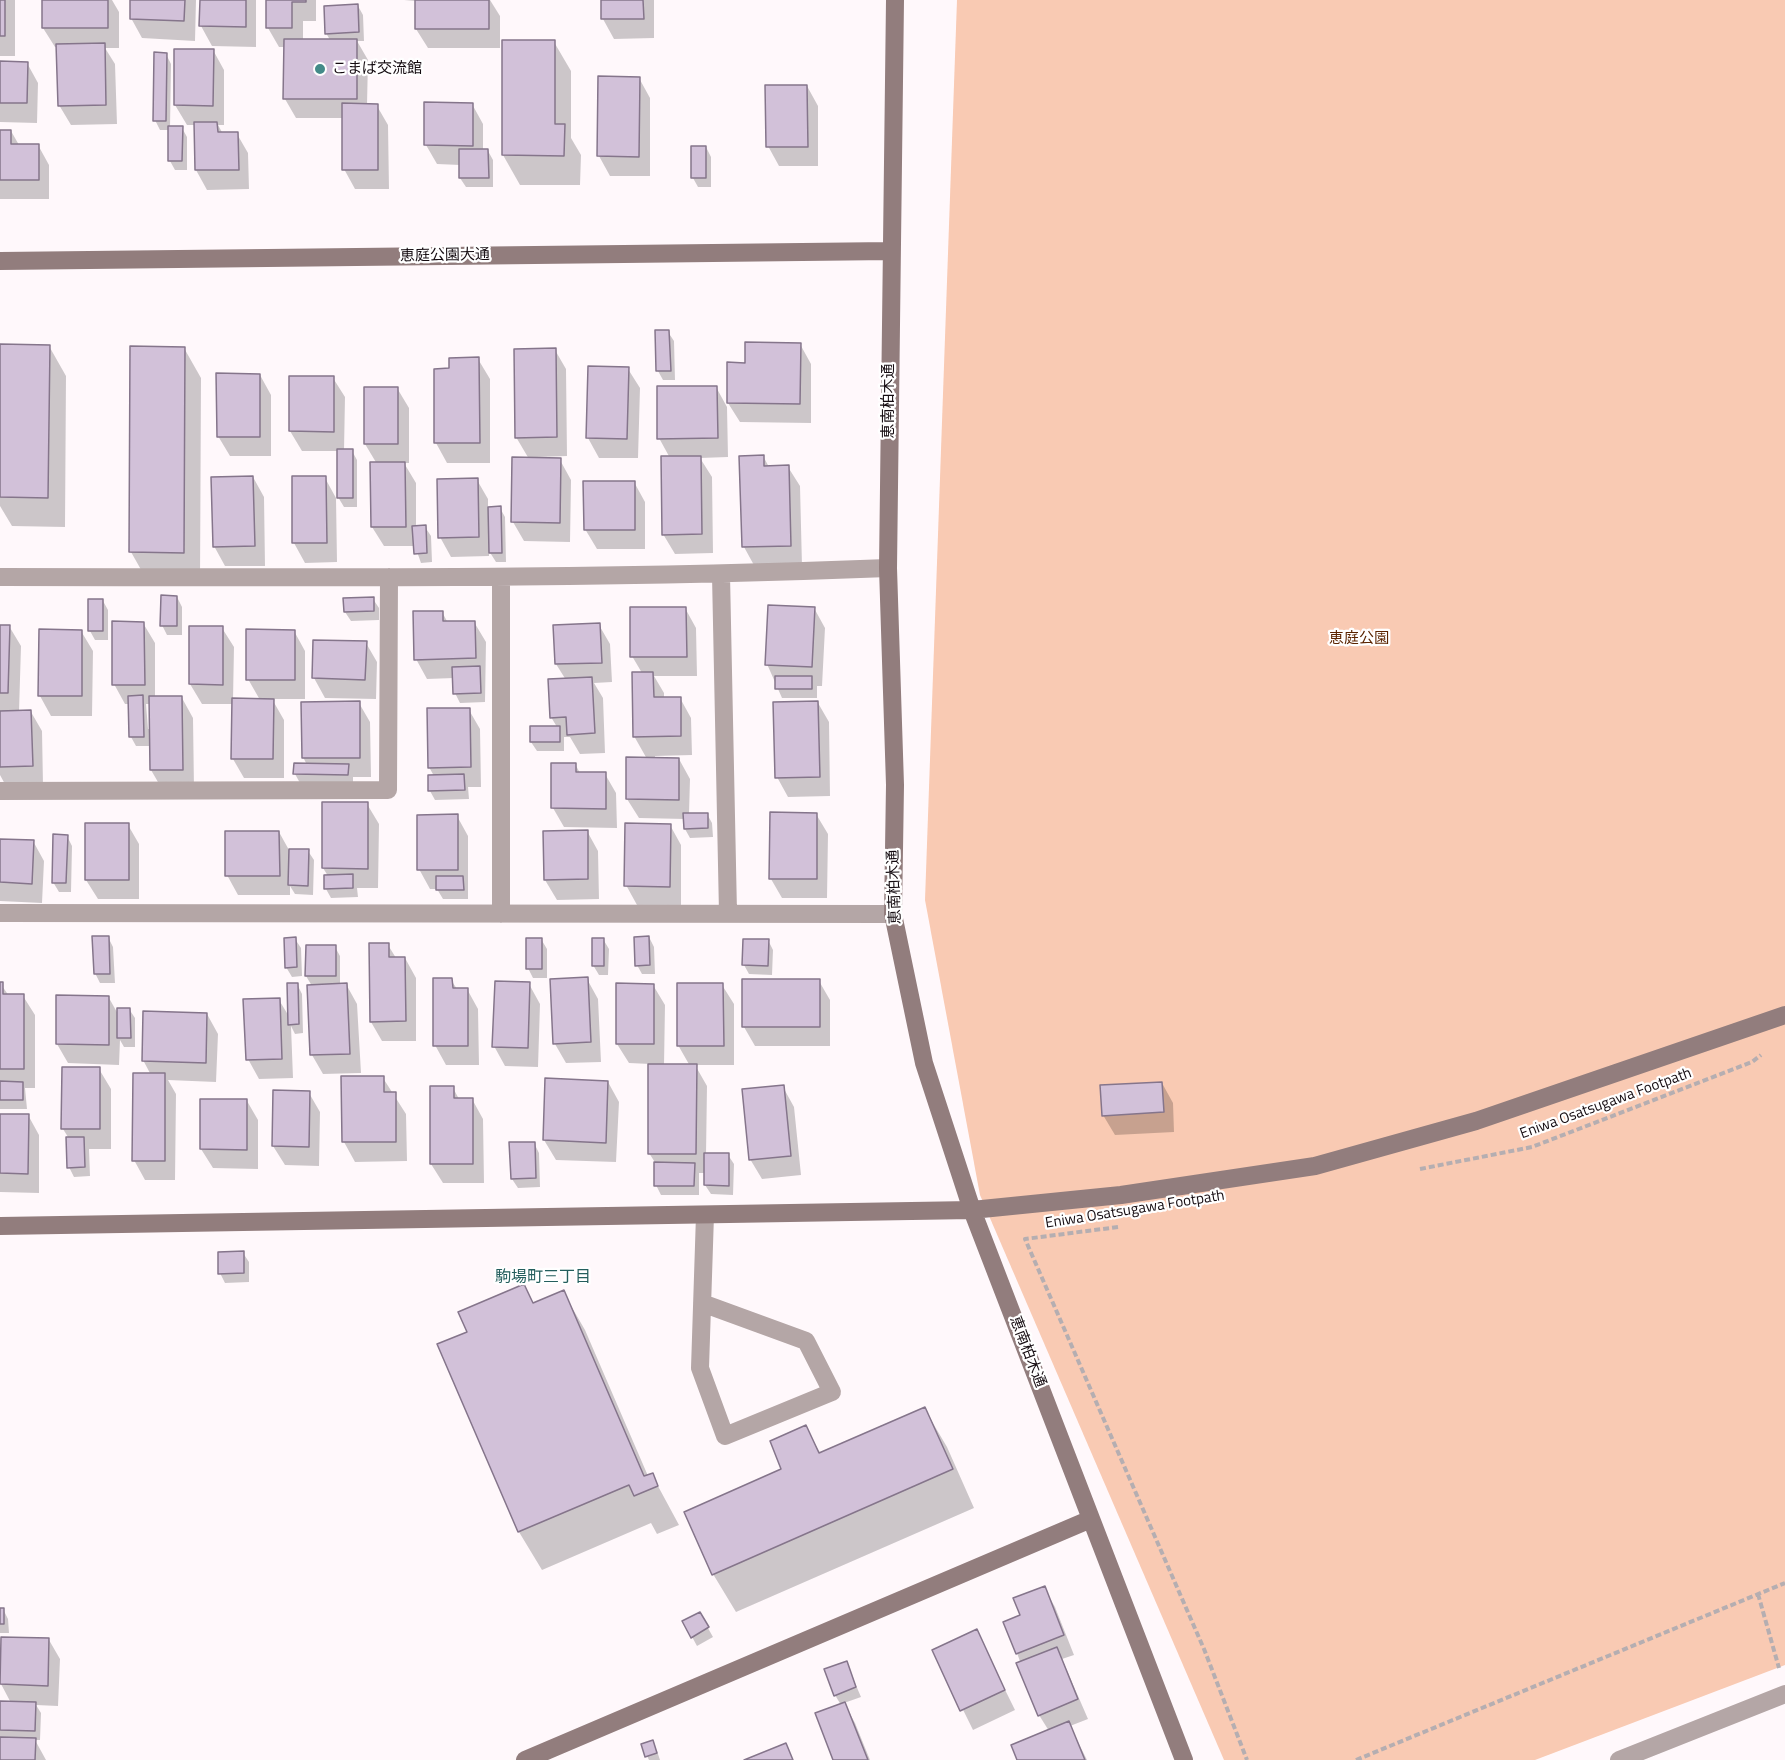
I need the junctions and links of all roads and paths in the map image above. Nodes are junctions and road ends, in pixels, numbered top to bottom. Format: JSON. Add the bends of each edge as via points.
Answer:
{"nodes":[{"id":1,"x":895,"y":0,"type":"edge"},
{"id":2,"x":891,"y":251,"type":"junction"},
{"id":3,"x":0,"y":261,"type":"edge"},
{"id":4,"x":888,"y":568,"type":"junction"},
{"id":5,"x":722,"y":575,"type":"junction"},
{"id":6,"x":0,"y":577,"type":"edge"},
{"id":7,"x":389,"y":577,"type":"junction"},
{"id":8,"x":501,"y":578,"type":"junction"},
{"id":9,"x":0,"y":791,"type":"edge"},
{"id":10,"x":0,"y":913,"type":"edge"},
{"id":11,"x":728,"y":913,"type":"junction"},
{"id":12,"x":893,"y":914,"type":"junction"},
{"id":13,"x":501,"y":915,"type":"junction"},
{"id":14,"x":1785,"y":1015,"type":"edge"},
{"id":15,"x":1768,"y":1049,"type":"dead end"},
{"id":16,"x":1416,"y":1170,"type":"dead end"},
{"id":17,"x":972,"y":1210,"type":"junction"},
{"id":18,"x":705,"y":1215,"type":"junction"},
{"id":19,"x":1128,"y":1225,"type":"dead end"},
{"id":20,"x":0,"y":1226,"type":"edge"},
{"id":21,"x":702,"y":1304,"type":"junction"},
{"id":22,"x":1091,"y":1519,"type":"junction"},
{"id":23,"x":1785,"y":1583,"type":"edge"},
{"id":24,"x":1758,"y":1594,"type":"junction"},
{"id":25,"x":1783,"y":1686,"type":"edge"},
{"id":26,"x":525,"y":1760,"type":"edge"},
{"id":27,"x":1184,"y":1760,"type":"edge"},
{"id":28,"x":1247,"y":1760,"type":"edge"},
{"id":29,"x":1356,"y":1760,"type":"edge"},
{"id":30,"x":1619,"y":1760,"type":"edge"}],
"edges":[{"from":1,"to":2,"type":"street","name":"恵南柏木通"},
{"from":2,"to":3,"type":"street","name":"恵庭公園大通"},
{"from":2,"to":4,"type":"street","name":"恵南柏木通"},
{"from":4,"to":5,"type":"street"},
{"from":4,"to":12,"type":"street","name":"恵南柏木通","via":[[895,785]]},
{"from":5,"to":8,"type":"street"},
{"from":5,"to":11,"type":"street"},
{"from":6,"to":7,"type":"street"},
{"from":7,"to":8,"type":"street"},
{"from":7,"to":9,"type":"street","via":[[388,790]]},
{"from":8,"to":13,"type":"street"},
{"from":10,"to":13,"type":"street"},
{"from":11,"to":12,"type":"street"},
{"from":11,"to":13,"type":"street"},
{"from":12,"to":17,"type":"street","name":"恵南柏木通","via":[[924,1064]]},
{"from":14,"to":17,"type":"street","via":[[1476,1121],[1315,1166],[1121,1195]]},
{"from":15,"to":16,"type":"path","name":"Eniwa Osatsugawa Footpath","via":[[1752,1062],[1532,1146]]},
{"from":17,"to":18,"type":"street"},
{"from":17,"to":22,"type":"street","name":"恵南柏木通"},
{"from":18,"to":20,"type":"street"},
{"from":18,"to":21,"type":"street"},
{"from":19,"to":28,"type":"path","name":"Eniwa Osatsugawa Footpath","via":[[1025,1239],[1204,1648]]},
{"from":21,"to":21,"type":"street","via":[[700,1368],[725,1436],[832,1392],[806,1341]]},
{"from":22,"to":26,"type":"street"},
{"from":22,"to":27,"type":"street","name":"恵南柏木通"},
{"from":23,"to":24,"type":"path"},
{"from":24,"to":25,"type":"path"},
{"from":24,"to":29,"type":"path"},
{"from":25,"to":30,"type":"street"}]}
